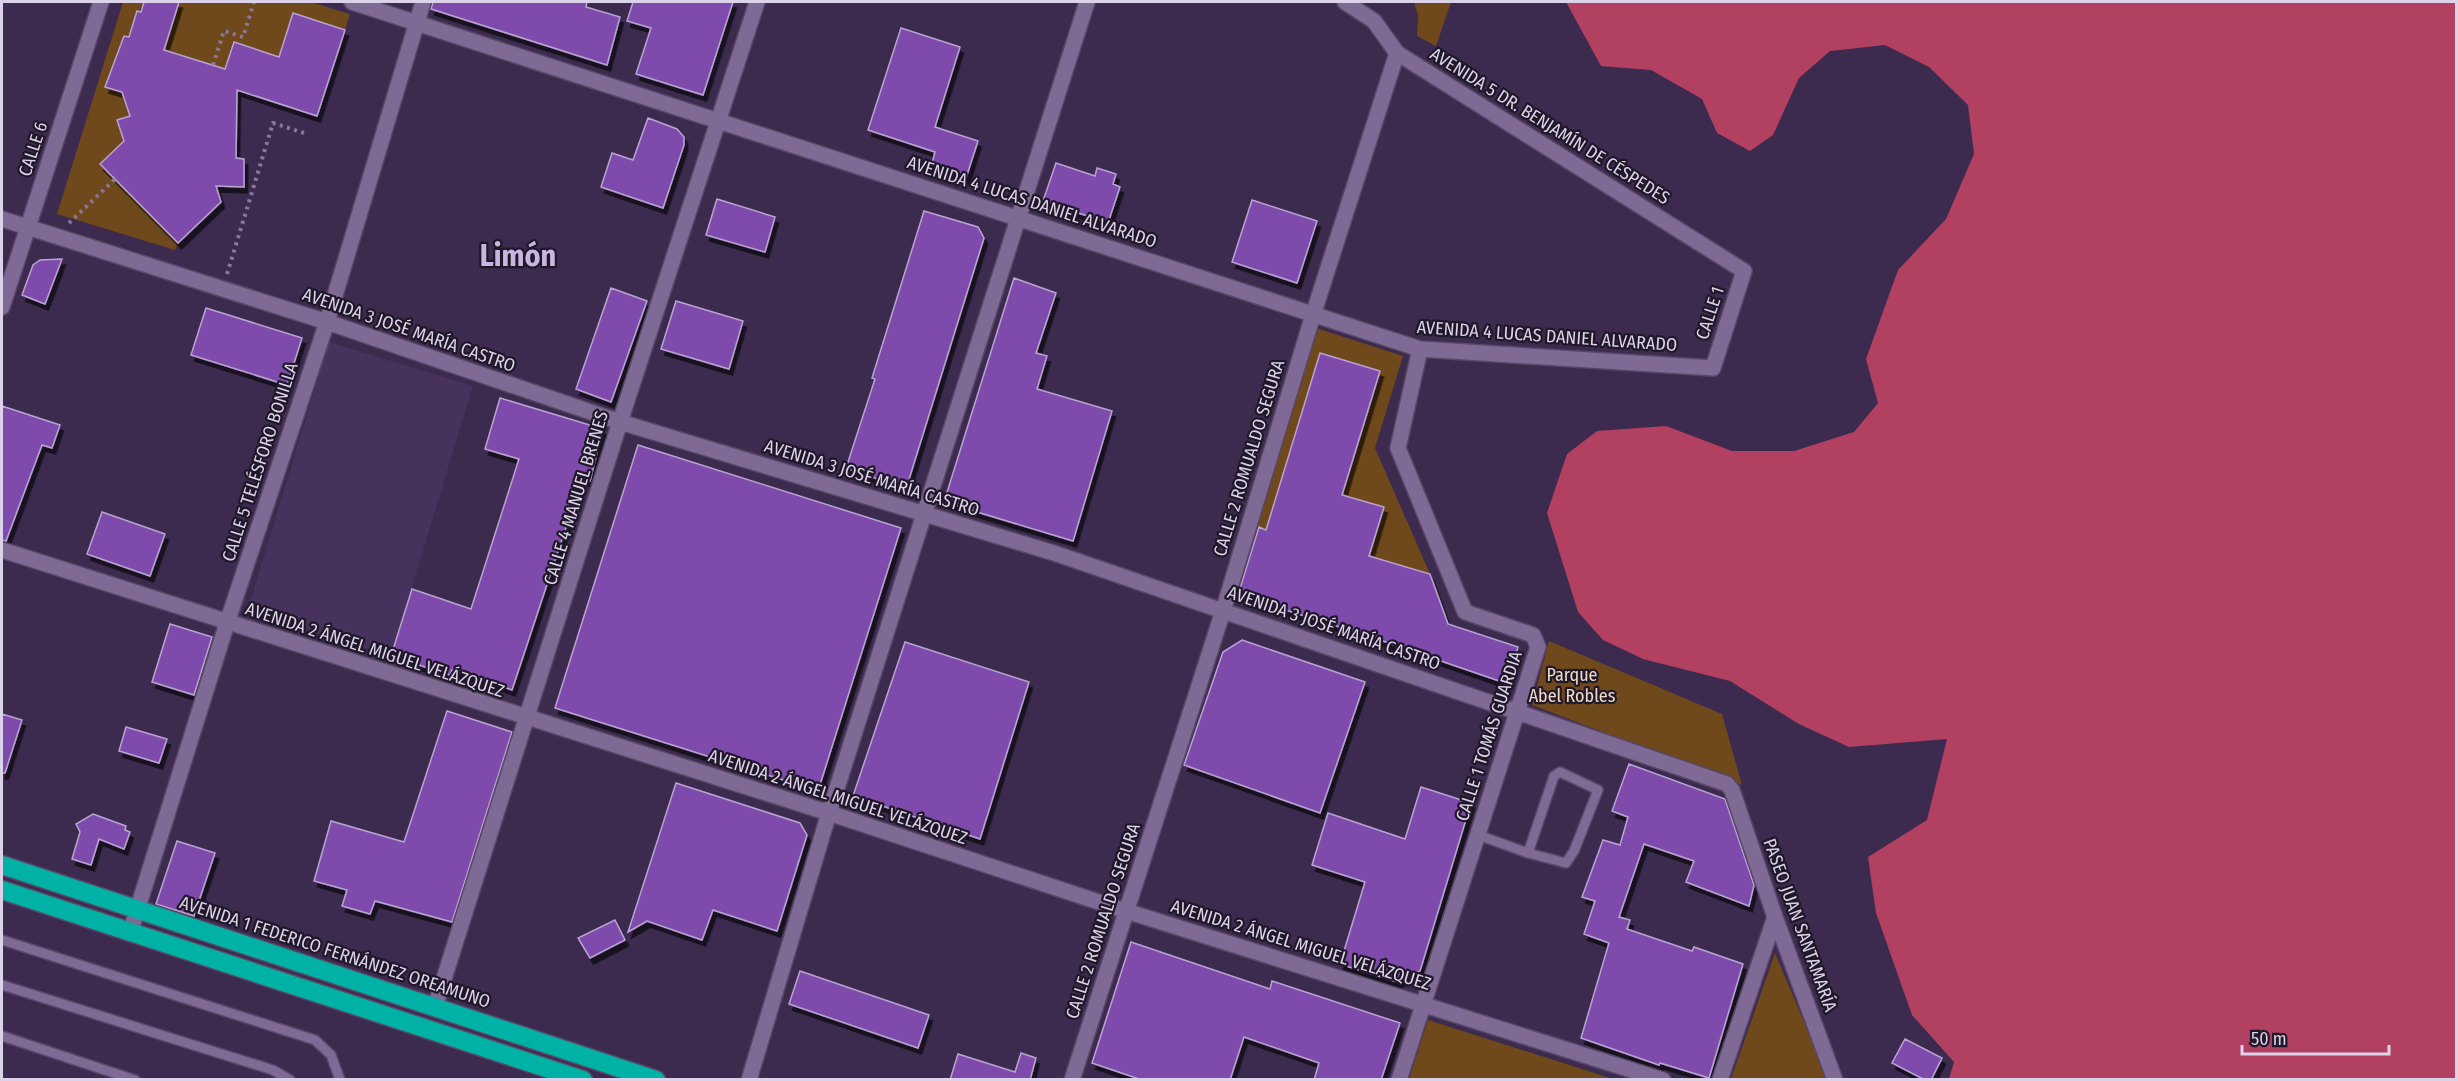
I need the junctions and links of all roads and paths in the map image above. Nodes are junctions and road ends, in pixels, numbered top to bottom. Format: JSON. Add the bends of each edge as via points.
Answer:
{"nodes":[{"id":1,"x":101,"y":2,"type":"edge"},
{"id":2,"x":254,"y":2,"type":"edge"},
{"id":3,"x":352,"y":2,"type":"edge"},
{"id":4,"x":423,"y":2,"type":"edge"},
{"id":5,"x":757,"y":2,"type":"edge"},
{"id":6,"x":1087,"y":2,"type":"edge"},
{"id":7,"x":1345,"y":2,"type":"edge"},
{"id":8,"x":416,"y":22,"type":"junction"},
{"id":9,"x":1397,"y":53,"type":"junction"},
{"id":10,"x":213,"y":65,"type":"dead end"},
{"id":11,"x":720,"y":120,"type":"junction"},
{"id":12,"x":304,"y":133,"type":"dead end"},
{"id":13,"x":115,"y":179,"type":"dead end"},
{"id":14,"x":1017,"y":218,"type":"junction"},
{"id":15,"x":2,"y":219,"type":"edge"},
{"id":16,"x":28,"y":228,"type":"junction"},
{"id":17,"x":56,"y":236,"type":"junction"},
{"id":18,"x":1744,"y":271,"type":"joint"},
{"id":19,"x":223,"y":289,"type":"junction"},
{"id":20,"x":2,"y":307,"type":"edge"},
{"id":21,"x":1312,"y":315,"type":"junction"},
{"id":22,"x":327,"y":322,"type":"junction"},
{"id":23,"x":1420,"y":349,"type":"junction"},
{"id":24,"x":1713,"y":368,"type":"joint"},
{"id":25,"x":620,"y":422,"type":"junction"},
{"id":26,"x":924,"y":514,"type":"junction"},
{"id":27,"x":2,"y":550,"type":"edge"},
{"id":28,"x":1223,"y":611,"type":"junction"},
{"id":29,"x":227,"y":623,"type":"junction"},
{"id":30,"x":1519,"y":711,"type":"junction"},
{"id":31,"x":527,"y":718,"type":"junction"},
{"id":32,"x":1727,"y":784,"type":"joint"},
{"id":33,"x":828,"y":813,"type":"junction"},
{"id":34,"x":1478,"y":835,"type":"junction"},
{"id":35,"x":1528,"y":853,"type":"junction"},
{"id":36,"x":2,"y":865,"type":"edge"},
{"id":37,"x":2,"y":890,"type":"edge"},
{"id":38,"x":137,"y":910,"type":"junction"},
{"id":39,"x":1126,"y":911,"type":"junction"},
{"id":40,"x":1775,"y":917,"type":"junction"},
{"id":41,"x":130,"y":933,"type":"junction"},
{"id":42,"x":2,"y":940,"type":"edge"},
{"id":43,"x":2,"y":986,"type":"edge"},
{"id":44,"x":1423,"y":1004,"type":"junction"},
{"id":45,"x":435,"y":1007,"type":"junction"},
{"id":46,"x":428,"y":1030,"type":"junction"},
{"id":47,"x":2,"y":1036,"type":"edge"},
{"id":48,"x":135,"y":1080,"type":"edge"},
{"id":49,"x":290,"y":1080,"type":"edge"},
{"id":50,"x":340,"y":1080,"type":"edge"},
{"id":51,"x":583,"y":1080,"type":"edge"},
{"id":52,"x":656,"y":1080,"type":"edge"},
{"id":53,"x":749,"y":1080,"type":"edge"},
{"id":54,"x":1072,"y":1080,"type":"edge"},
{"id":55,"x":1399,"y":1080,"type":"edge"},
{"id":56,"x":1663,"y":1080,"type":"edge"},
{"id":57,"x":1720,"y":1080,"type":"edge"},
{"id":58,"x":1835,"y":1080,"type":"edge"}],
"edges":[{"from":1,"to":16,"type":"street","name":"CALLE 6"},
{"from":2,"to":10,"type":"path","via":[[243,37],[224,31]]},
{"from":3,"to":8,"type":"street","name":"AVENIDA 4 LUCAS DANIEL ALVARADO"},
{"from":4,"to":8,"type":"street","name":"CALLE 5 TELÉSFORO BONILLA"},
{"from":5,"to":11,"type":"street","name":"CALLE 4 MANUEL BRENES"},
{"from":6,"to":14,"type":"street"},
{"from":7,"to":9,"type":"street","name":"AVENIDA 5 DR. BENJAMÍN DE CÉSPEDES","via":[[1374,21]]},
{"from":8,"to":11,"type":"street","name":"AVENIDA 4 LUCAS DANIEL ALVARADO"},
{"from":8,"to":22,"type":"street","name":"CALLE 5 TELÉSFORO BONILLA"},
{"from":9,"to":18,"type":"street","name":"AVENIDA 5 DR. BENJAMÍN DE CÉSPEDES"},
{"from":9,"to":21,"type":"street","name":"CALLE 2 ROMUALDO SEGURA"},
{"from":11,"to":14,"type":"street","name":"AVENIDA 4 LUCAS DANIEL ALVARADO"},
{"from":11,"to":25,"type":"street","name":"CALLE 4 MANUEL BRENES"},
{"from":12,"to":19,"type":"path","via":[[273,123]]},
{"from":13,"to":17,"type":"path"},
{"from":14,"to":21,"type":"street","name":"AVENIDA 4 LUCAS DANIEL ALVARADO"},
{"from":14,"to":26,"type":"street"},
{"from":15,"to":16,"type":"street","name":"AVENIDA 3 JOSÉ MARÍA CASTRO"},
{"from":16,"to":17,"type":"street","name":"AVENIDA 3 JOSÉ MARÍA CASTRO"},
{"from":16,"to":20,"type":"street","name":"CALLE 6"},
{"from":17,"to":19,"type":"street","name":"AVENIDA 3 JOSÉ MARÍA CASTRO"},
{"from":18,"to":24,"type":"street","name":"CALLE 1"},
{"from":19,"to":22,"type":"street","name":"AVENIDA 3 JOSÉ MARÍA CASTRO"},
{"from":21,"to":23,"type":"street","name":"AVENIDA 4 LUCAS DANIEL ALVARADO"},
{"from":21,"to":28,"type":"street","name":"CALLE 2 ROMUALDO SEGURA"},
{"from":22,"to":25,"type":"street","name":"AVENIDA 3 JOSÉ MARÍA CASTRO"},
{"from":22,"to":29,"type":"street","name":"CALLE 5 TELÉSFORO BONILLA"},
{"from":23,"to":24,"type":"street","name":"AVENIDA 4 LUCAS DANIEL ALVARADO"},
{"from":23,"to":30,"type":"street","name":"CALLE 1 TOMÁS GUARDIA","via":[[1398,448],[1465,612],[1533,635],[1538,647]]},
{"from":25,"to":26,"type":"street","name":"AVENIDA 3 JOSÉ MARÍA CASTRO"},
{"from":25,"to":31,"type":"street","name":"CALLE 4 MANUEL BRENES"},
{"from":26,"to":28,"type":"street","name":"AVENIDA 3 JOSÉ MARÍA CASTRO","via":[[1054,553]]},
{"from":26,"to":33,"type":"street"},
{"from":27,"to":29,"type":"street","name":"AVENIDA 2 ÁNGEL MIGUEL VELÁZQUEZ"},
{"from":28,"to":30,"type":"street","name":"AVENIDA 3 JOSÉ MARÍA CASTRO"},
{"from":28,"to":39,"type":"street","name":"CALLE 2 ROMUALDO SEGURA"},
{"from":29,"to":31,"type":"street","name":"AVENIDA 2 ÁNGEL MIGUEL VELÁZQUEZ"},
{"from":29,"to":38,"type":"street","name":"CALLE 5 TELÉSFORO BONILLA"},
{"from":30,"to":32,"type":"street","name":"AVENIDA 3 JOSÉ MARÍA CASTRO"},
{"from":30,"to":34,"type":"street","name":"CALLE 1 TOMÁS GUARDIA"},
{"from":31,"to":33,"type":"street","name":"AVENIDA 2 ÁNGEL MIGUEL VELÁZQUEZ"},
{"from":31,"to":45,"type":"street","name":"CALLE 4 MANUEL BRENES"},
{"from":32,"to":40,"type":"street","name":"PASEO JUAN SANTAMARÍA"},
{"from":33,"to":39,"type":"street","name":"AVENIDA 2 ÁNGEL MIGUEL VELÁZQUEZ"},
{"from":33,"to":53,"type":"street"},
{"from":34,"to":35,"type":"lane"},
{"from":34,"to":44,"type":"street","name":"CALLE 1 TOMÁS GUARDIA"},
{"from":35,"to":35,"type":"lane","via":[[1566,863],[1598,790],[1560,772],[1554,776]]},
{"from":36,"to":38,"type":"highway","name":"AVENIDA 1 FEDERICO FERNÁNDEZ OREAMUNO"},
{"from":37,"to":41,"type":"highway"},
{"from":38,"to":41,"type":"street","name":"CALLE 5 TELÉSFORO BONILLA"},
{"from":38,"to":45,"type":"highway","name":"AVENIDA 1 FEDERICO FERNÁNDEZ OREAMUNO"},
{"from":39,"to":44,"type":"street","name":"AVENIDA 2 ÁNGEL MIGUEL VELÁZQUEZ"},
{"from":39,"to":54,"type":"street","name":"CALLE 2 ROMUALDO SEGURA"},
{"from":40,"to":57,"type":"street"},
{"from":40,"to":58,"type":"street","name":"PASEO JUAN SANTAMARÍA"},
{"from":41,"to":46,"type":"highway"},
{"from":42,"to":50,"type":"lane","via":[[315,1040],[331,1055]]},
{"from":43,"to":49,"type":"lane","via":[[273,1070]]},
{"from":44,"to":55,"type":"street","name":"CALLE 1 TOMÁS GUARDIA"},
{"from":44,"to":56,"type":"street","name":"AVENIDA 2 ÁNGEL MIGUEL VELÁZQUEZ"},
{"from":45,"to":46,"type":"street","name":"CALLE 4 MANUEL BRENES"},
{"from":45,"to":52,"type":"highway","name":"AVENIDA 1 FEDERICO FERNÁNDEZ OREAMUNO"},
{"from":46,"to":51,"type":"highway"},
{"from":47,"to":48,"type":"lane"}]}
